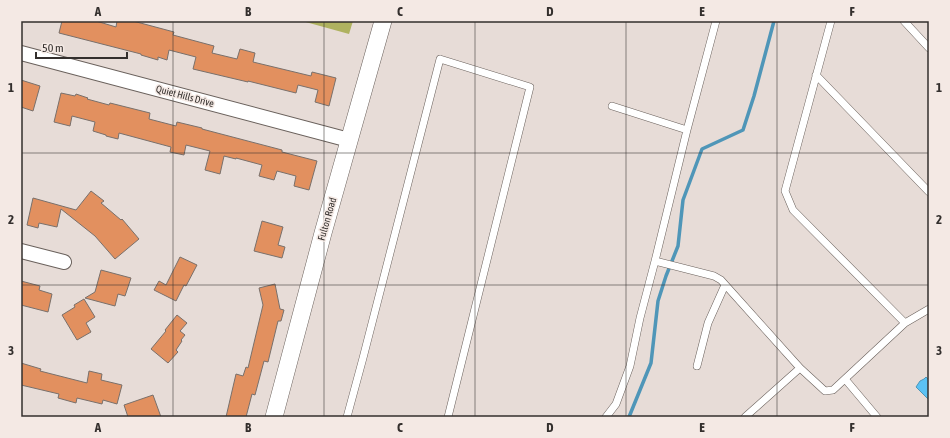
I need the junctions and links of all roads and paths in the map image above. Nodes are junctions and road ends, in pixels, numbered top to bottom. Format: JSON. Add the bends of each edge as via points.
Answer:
{"nodes":[{"id":1,"x":383,"y":21,"type":"edge"},
{"id":2,"x":716,"y":21,"type":"edge"},
{"id":3,"x":831,"y":21,"type":"edge"},
{"id":4,"x":904,"y":21,"type":"edge"},
{"id":5,"x":929,"y":48,"type":"edge"},
{"id":6,"x":21,"y":52,"type":"edge"},
{"id":7,"x":816,"y":75,"type":"junction"},
{"id":8,"x":612,"y":106,"type":"dead end"},
{"id":9,"x":687,"y":130,"type":"junction"},
{"id":10,"x":349,"y":140,"type":"junction"},
{"id":11,"x":929,"y":192,"type":"edge"},
{"id":12,"x":21,"y":251,"type":"edge"},
{"id":13,"x":655,"y":261,"type":"junction"},
{"id":14,"x":64,"y":262,"type":"dead end"},
{"id":15,"x":725,"y":285,"type":"junction"},
{"id":16,"x":929,"y":308,"type":"edge"},
{"id":17,"x":905,"y":323,"type":"junction"},
{"id":18,"x":697,"y":366,"type":"dead end"},
{"id":19,"x":800,"y":368,"type":"junction"},
{"id":20,"x":845,"y":378,"type":"junction"},
{"id":21,"x":274,"y":417,"type":"edge"},
{"id":22,"x":347,"y":417,"type":"edge"},
{"id":23,"x":448,"y":417,"type":"edge"},
{"id":24,"x":606,"y":417,"type":"edge"},
{"id":25,"x":745,"y":417,"type":"edge"},
{"id":26,"x":877,"y":417,"type":"edge"}],
"edges":[{"from":1,"to":10,"type":"street","name":"Fulton Road"},
{"from":2,"to":9,"type":"lane"},
{"from":3,"to":7,"type":"lane"},
{"from":4,"to":5,"type":"lane"},
{"from":6,"to":10,"type":"street","name":"Quiet Hills Drive"},
{"from":7,"to":11,"type":"lane"},
{"from":7,"to":17,"type":"lane","via":[[785,191],[793,210]]},
{"from":8,"to":9,"type":"lane"},
{"from":9,"to":13,"type":"lane"},
{"from":10,"to":21,"type":"street","name":"Fulton Road"},
{"from":12,"to":14,"type":"street"},
{"from":13,"to":15,"type":"lane","via":[[714,276]]},
{"from":13,"to":24,"type":"lane","via":[[630,366],[616,404]]},
{"from":15,"to":18,"type":"lane","via":[[708,324]]},
{"from":15,"to":19,"type":"lane"},
{"from":16,"to":17,"type":"lane"},
{"from":17,"to":20,"type":"lane"},
{"from":19,"to":20,"type":"lane","via":[[824,391],[833,390]]},
{"from":19,"to":25,"type":"lane"},
{"from":20,"to":26,"type":"lane"},
{"from":22,"to":23,"type":"lane","via":[[440,59],[530,87]]}]}
